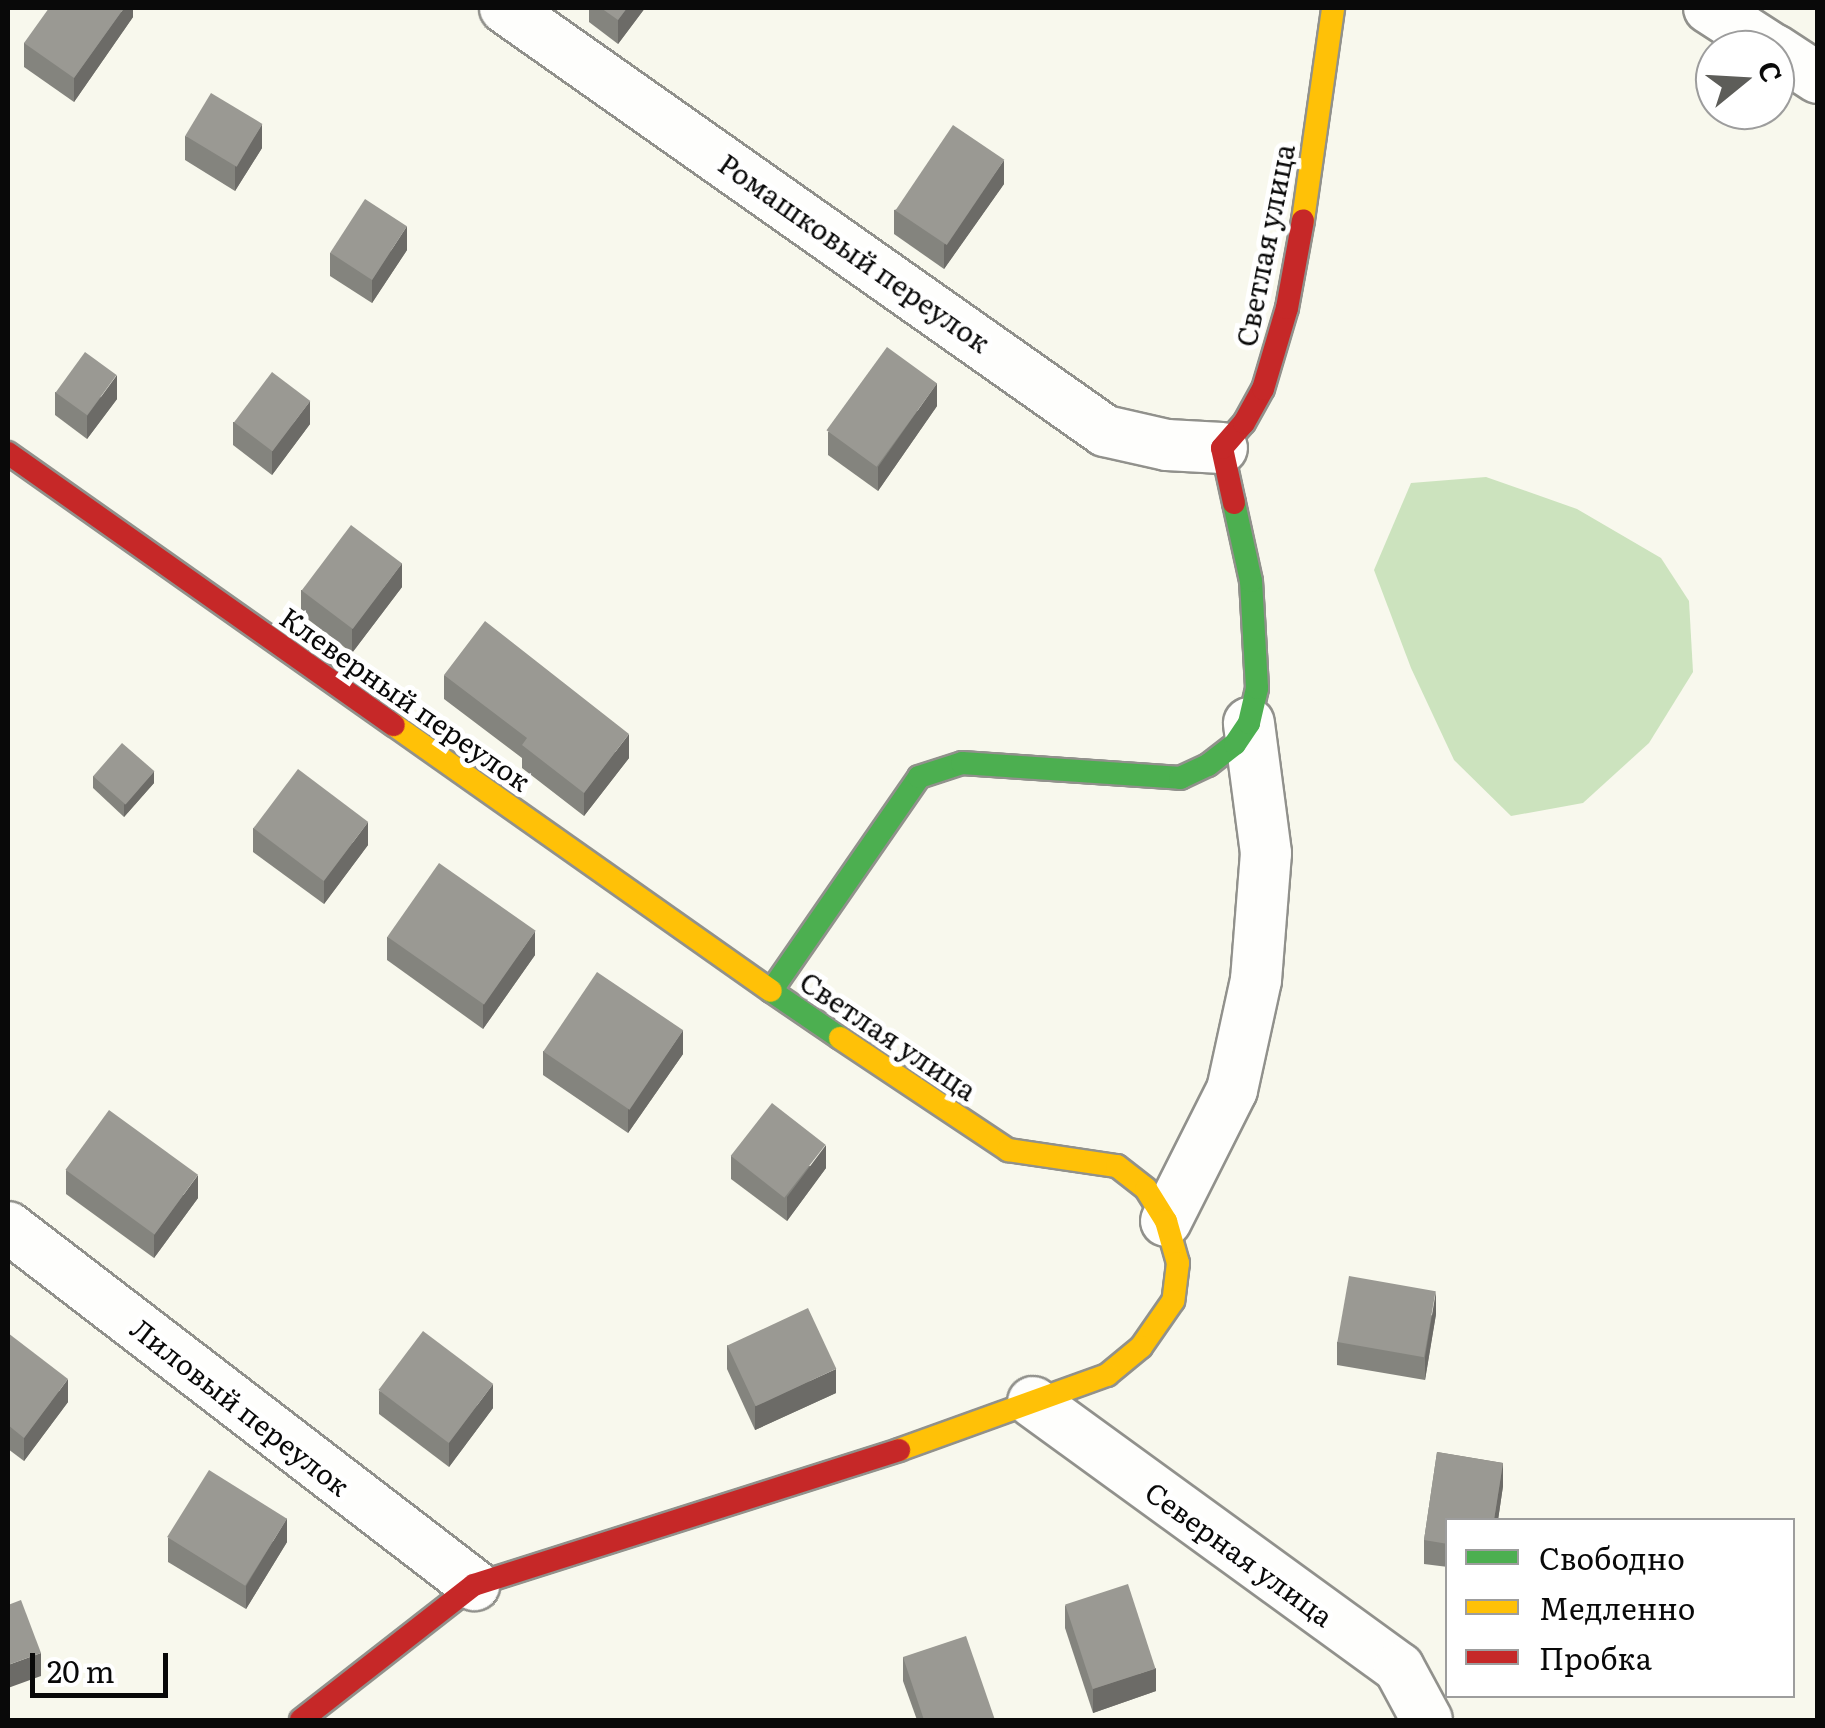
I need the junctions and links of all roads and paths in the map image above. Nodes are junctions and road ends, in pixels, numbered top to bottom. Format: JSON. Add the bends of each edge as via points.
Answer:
{"nodes":[{"id":1,"x":505,"y":8,"type":"edge"},
{"id":2,"x":1333,"y":8,"type":"edge"},
{"id":3,"x":1709,"y":8,"type":"edge"},
{"id":4,"x":1744,"y":30,"type":"edge"},
{"id":5,"x":1795,"y":63,"type":"edge"},
{"id":6,"x":1818,"y":78,"type":"edge"},
{"id":7,"x":1222,"y":448,"type":"junction"},
{"id":8,"x":8,"y":453,"type":"edge"},
{"id":9,"x":1250,"y":723,"type":"junction"},
{"id":10,"x":771,"y":991,"type":"junction"},
{"id":11,"x":1166,"y":1221,"type":"junction"},
{"id":12,"x":8,"y":1227,"type":"edge"},
{"id":13,"x":1033,"y":1402,"type":"junction"},
{"id":14,"x":474,"y":1585,"type":"junction"},
{"id":15,"x":301,"y":1720,"type":"edge"},
{"id":16,"x":1428,"y":1720,"type":"edge"}],
"edges":[{"from":1,"to":7,"type":"street","name":"Ромашковый переулок","via":[[1105,431]]},
{"from":2,"to":7,"type":"street","name":"Светлая улица","via":[[1287,308],[1263,389]]},
{"from":3,"to":4,"type":"street"},
{"from":5,"to":6,"type":"street"},
{"from":7,"to":9,"type":"street","via":[[1252,581],[1256,688]]},
{"from":8,"to":10,"type":"street","name":"Клеверный переулок"},
{"from":9,"to":10,"type":"street","name":"Светлая улица","via":[[1235,744],[1180,778],[962,763],[919,777]]},
{"from":9,"to":11,"type":"street","via":[[1266,853],[1256,980],[1232,1090]]},
{"from":10,"to":11,"type":"street","name":"Светлая улица","via":[[1008,1150],[1116,1166],[1146,1190]]},
{"from":11,"to":13,"type":"street","name":"Светлая улица","via":[[1178,1263],[1173,1301],[1141,1347],[1106,1375]]},
{"from":12,"to":14,"type":"street","name":"Лиловый переулок"},
{"from":13,"to":14,"type":"street","name":"Светлая улица"},
{"from":13,"to":16,"type":"street","name":"Северная улица","via":[[1399,1668]]},
{"from":14,"to":15,"type":"street","name":"Светлая улица"}]}
